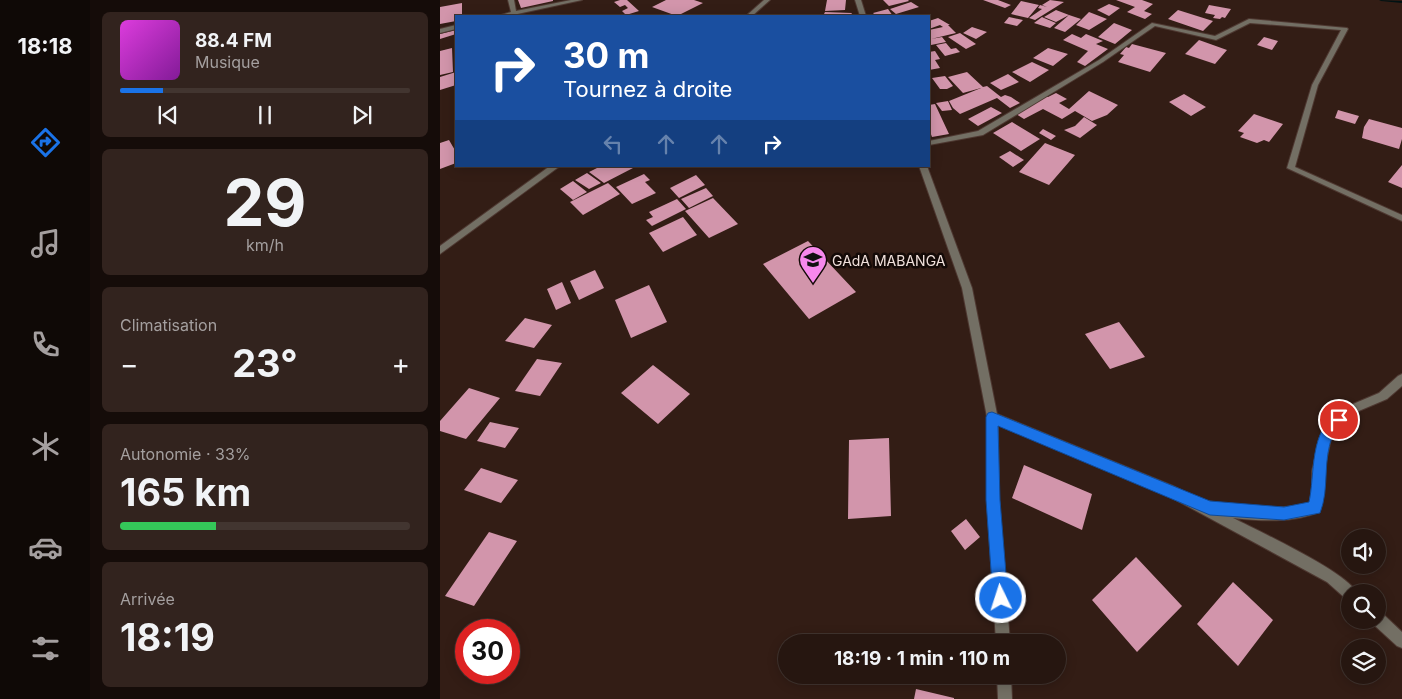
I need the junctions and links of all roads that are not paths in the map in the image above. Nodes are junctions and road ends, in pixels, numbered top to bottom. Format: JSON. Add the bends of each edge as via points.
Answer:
{"nodes":[{"id":1,"x":511,"y":0,"type":"edge"},
{"id":2,"x":579,"y":0,"type":"edge"},
{"id":3,"x":767,"y":0,"type":"edge"},
{"id":4,"x":858,"y":0,"type":"edge"},
{"id":5,"x":514,"y":13,"type":"junction"},
{"id":6,"x":505,"y":15,"type":"edge"},
{"id":7,"x":750,"y":15,"type":"edge"},
{"id":8,"x":863,"y":15,"type":"edge"},
{"id":9,"x":455,"y":27,"type":"edge"},
{"id":10,"x":440,"y":31,"type":"edge"},
{"id":11,"x":930,"y":143,"type":"edge"},
{"id":12,"x":555,"y":167,"type":"edge"},
{"id":13,"x":923,"y":167,"type":"edge"},
{"id":14,"x":1402,"y":218,"type":"edge"},
{"id":15,"x":453,"y":240,"type":"junction"},
{"id":16,"x":440,"y":247,"type":"edge"},
{"id":17,"x":440,"y":251,"type":"edge"},
{"id":18,"x":1402,"y":379,"type":"edge"},
{"id":19,"x":992,"y":417,"type":"junction"},
{"id":20,"x":1190,"y":500,"type":"junction"},
{"id":21,"x":1341,"y":585,"type":"edge"},
{"id":22,"x":1386,"y":626,"type":"edge"},
{"id":23,"x":1002,"y":634,"type":"edge"},
{"id":24,"x":1402,"y":641,"type":"edge"},
{"id":25,"x":1004,"y":684,"type":"edge"},
{"id":26,"x":1005,"y":699,"type":"edge"}],
"edges":[{"from":1,"to":5,"type":"street"},
{"from":2,"to":5,"type":"street"},
{"from":3,"to":7,"type":"street"},
{"from":4,"to":8,"type":"street"},
{"from":5,"to":6,"type":"street"},
{"from":9,"to":10,"type":"street"},
{"from":11,"to":14,"type":"street","via":[[980,133],[1102,61],[1154,24],[1216,38],[1249,21],[1345,29],[1315,85],[1291,168]]},
{"from":12,"to":15,"type":"street"},
{"from":13,"to":19,"type":"street","via":[[967,288]]},
{"from":15,"to":16,"type":"street"},
{"from":15,"to":17,"type":"street"},
{"from":18,"to":20,"type":"street","via":[[1383,396],[1350,410],[1327,431],[1318,471],[1315,508],[1284,514],[1248,512],[1210,508]]},
{"from":19,"to":20,"type":"street"},
{"from":19,"to":23,"type":"street","via":[[993,500]]},
{"from":20,"to":21,"type":"street","via":[[1332,577]]},
{"from":22,"to":24,"type":"street"},
{"from":25,"to":26,"type":"street"}]}
